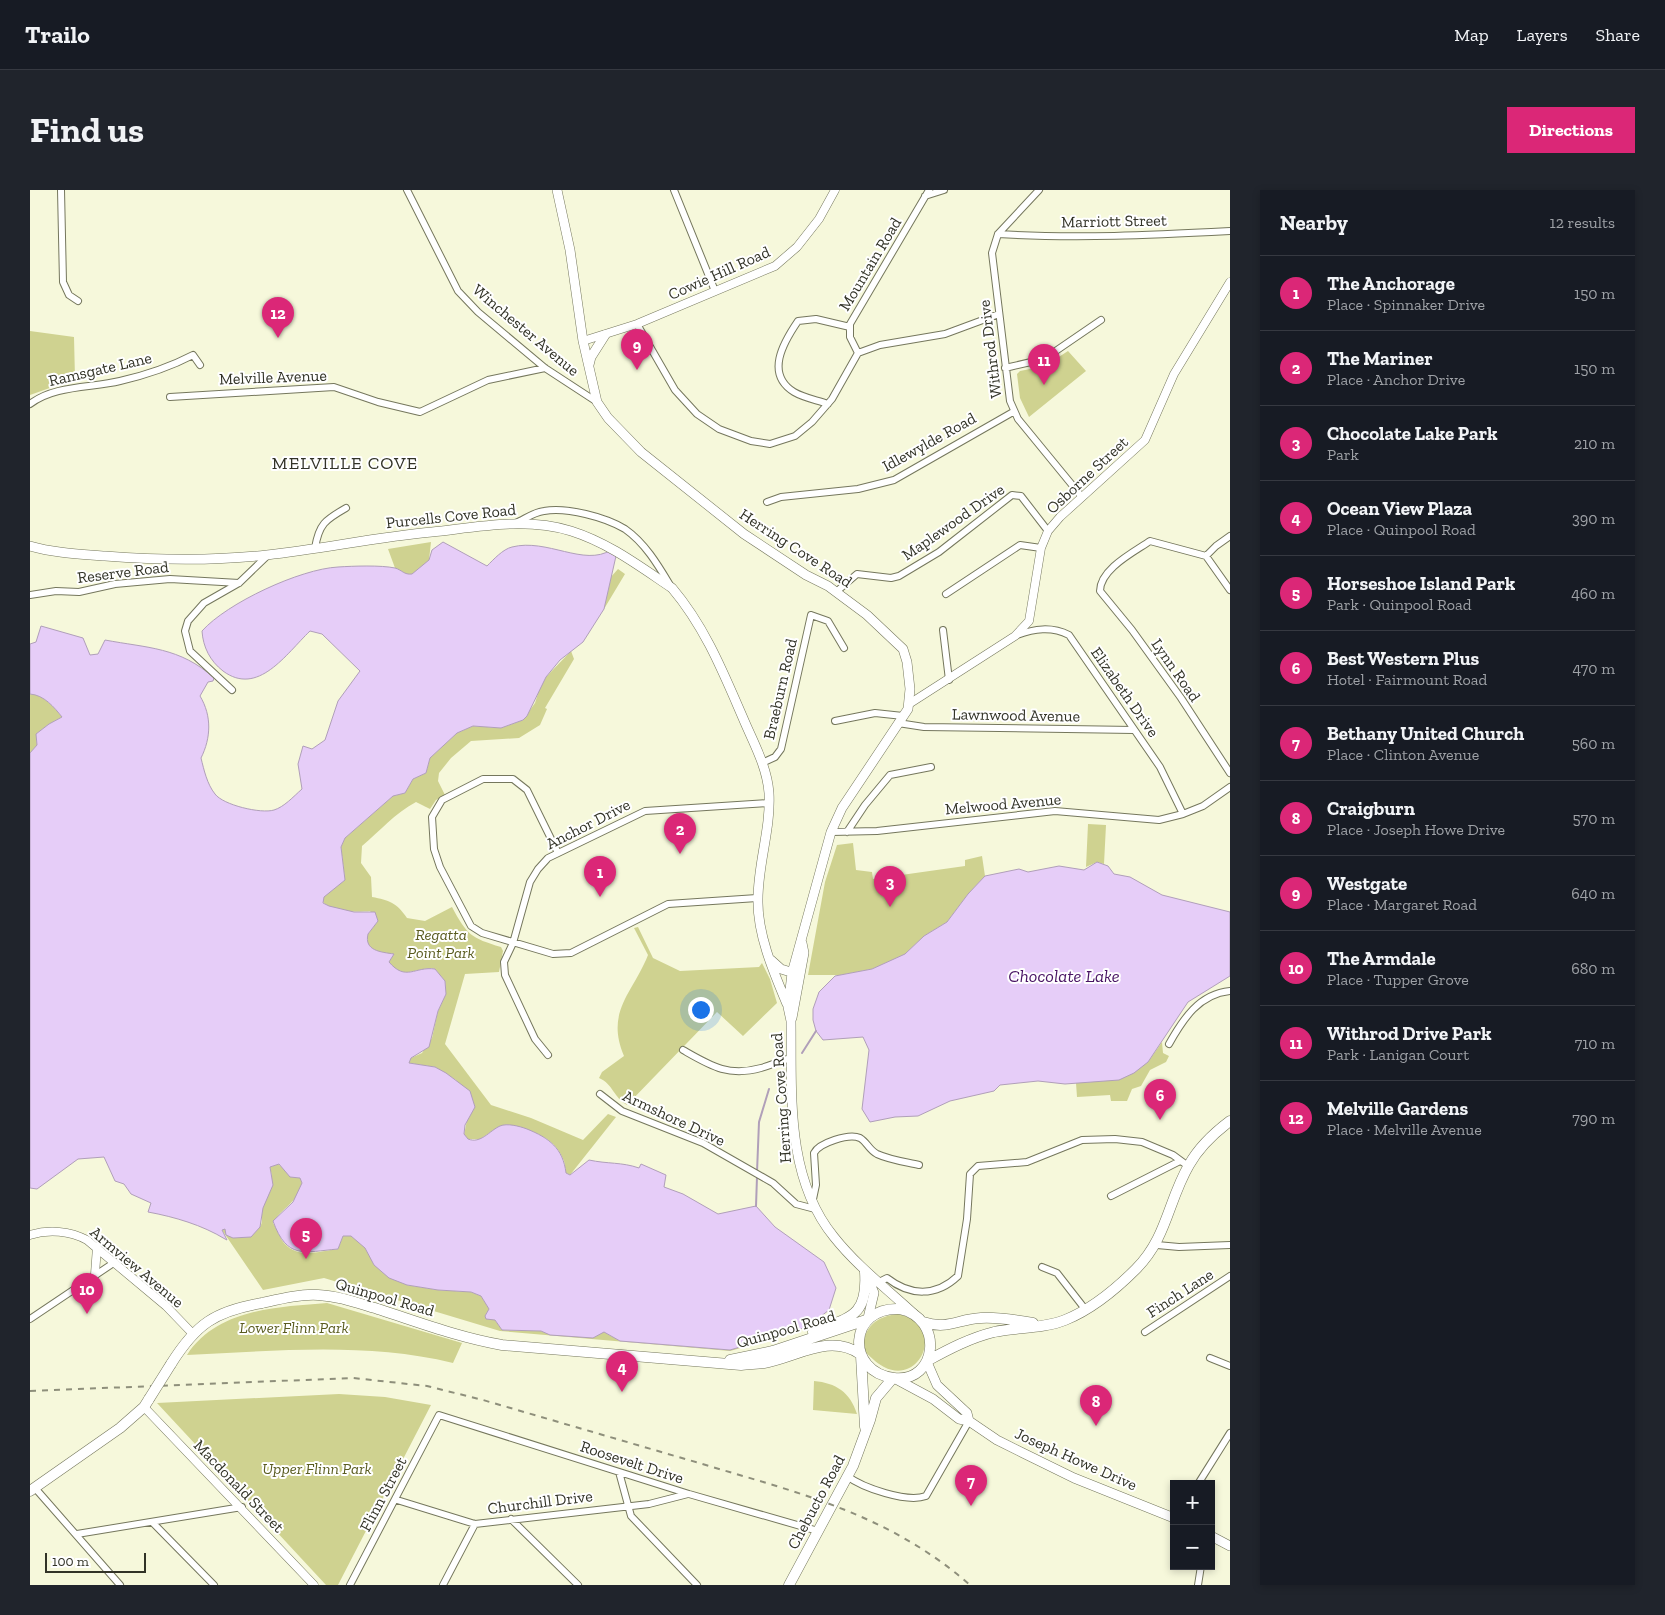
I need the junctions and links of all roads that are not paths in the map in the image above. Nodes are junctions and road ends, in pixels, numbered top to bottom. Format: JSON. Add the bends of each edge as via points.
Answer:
{"nodes":[{"id":1,"x":62,"y":190,"type":"edge"},
{"id":2,"x":407,"y":190,"type":"edge"},
{"id":3,"x":557,"y":190,"type":"edge"},
{"id":4,"x":674,"y":190,"type":"edge"},
{"id":5,"x":835,"y":190,"type":"edge"},
{"id":6,"x":944,"y":190,"type":"edge"},
{"id":7,"x":1039,"y":190,"type":"edge"},
{"id":8,"x":927,"y":193,"type":"edge"},
{"id":9,"x":1230,"y":231,"type":"edge"},
{"id":10,"x":998,"y":234,"type":"junction"},
{"id":11,"x":1230,"y":282,"type":"edge"},
{"id":12,"x":715,"y":291,"type":"junction"},
{"id":13,"x":78,"y":301,"type":"dead end"},
{"id":14,"x":999,"y":314,"type":"junction"},
{"id":15,"x":1101,"y":320,"type":"dead end"},
{"id":16,"x":637,"y":324,"type":"junction"},
{"id":17,"x":850,"y":327,"type":"junction"},
{"id":18,"x":605,"y":335,"type":"junction"},
{"id":19,"x":582,"y":341,"type":"junction"},
{"id":20,"x":858,"y":353,"type":"junction"},
{"id":21,"x":200,"y":365,"type":"dead end"},
{"id":22,"x":545,"y":368,"type":"junction"},
{"id":23,"x":589,"y":368,"type":"junction"},
{"id":24,"x":1005,"y":368,"type":"junction"},
{"id":25,"x":170,"y":397,"type":"dead end"},
{"id":26,"x":597,"y":402,"type":"junction"},
{"id":27,"x":30,"y":404,"type":"edge"},
{"id":28,"x":828,"y":404,"type":"junction"},
{"id":29,"x":1013,"y":412,"type":"junction"},
{"id":30,"x":1082,"y":497,"type":"junction"},
{"id":31,"x":767,"y":502,"type":"dead end"},
{"id":32,"x":346,"y":508,"type":"dead end"},
{"id":33,"x":515,"y":524,"type":"junction"},
{"id":34,"x":1048,"y":531,"type":"junction"},
{"id":35,"x":1230,"y":536,"type":"edge"},
{"id":36,"x":30,"y":546,"type":"edge"},
{"id":37,"x":315,"y":548,"type":"junction"},
{"id":38,"x":1041,"y":548,"type":"junction"},
{"id":39,"x":268,"y":555,"type":"junction"},
{"id":40,"x":1206,"y":556,"type":"junction"},
{"id":41,"x":239,"y":583,"type":"junction"},
{"id":42,"x":672,"y":588,"type":"junction"},
{"id":43,"x":1230,"y":590,"type":"edge"},
{"id":44,"x":836,"y":592,"type":"junction"},
{"id":45,"x":30,"y":594,"type":"edge"},
{"id":46,"x":946,"y":594,"type":"dead end"},
{"id":47,"x":943,"y":630,"type":"dead end"},
{"id":48,"x":1015,"y":636,"type":"junction"},
{"id":49,"x":844,"y":648,"type":"dead end"},
{"id":50,"x":949,"y":680,"type":"junction"},
{"id":51,"x":232,"y":690,"type":"dead end"},
{"id":52,"x":909,"y":704,"type":"junction"},
{"id":53,"x":900,"y":719,"type":"junction"},
{"id":54,"x":834,"y":721,"type":"dead end"},
{"id":55,"x":1134,"y":730,"type":"junction"},
{"id":56,"x":762,"y":762,"type":"junction"},
{"id":57,"x":931,"y":767,"type":"dead end"},
{"id":58,"x":1230,"y":773,"type":"edge"},
{"id":59,"x":1229,"y":787,"type":"edge"},
{"id":60,"x":769,"y":803,"type":"junction"},
{"id":61,"x":1183,"y":814,"type":"junction"},
{"id":62,"x":831,"y":832,"type":"junction"},
{"id":63,"x":847,"y":832,"type":"junction"},
{"id":64,"x":558,"y":853,"type":"junction"},
{"id":65,"x":758,"y":898,"type":"junction"},
{"id":66,"x":513,"y":942,"type":"junction"},
{"id":67,"x":771,"y":960,"type":"junction"},
{"id":68,"x":796,"y":973,"type":"junction"},
{"id":69,"x":1230,"y":990,"type":"edge"},
{"id":70,"x":788,"y":1007,"type":"junction"},
{"id":71,"x":791,"y":1021,"type":"junction"},
{"id":72,"x":1170,"y":1044,"type":"dead end"},
{"id":73,"x":683,"y":1050,"type":"dead end"},
{"id":74,"x":548,"y":1055,"type":"dead end"},
{"id":75,"x":792,"y":1058,"type":"junction"},
{"id":76,"x":600,"y":1094,"type":"dead end"},
{"id":77,"x":1230,"y":1121,"type":"edge"},
{"id":78,"x":1184,"y":1163,"type":"junction"},
{"id":79,"x":919,"y":1165,"type":"dead end"},
{"id":80,"x":1111,"y":1196,"type":"dead end"},
{"id":81,"x":814,"y":1206,"type":"junction"},
{"id":82,"x":30,"y":1235,"type":"edge"},
{"id":83,"x":1157,"y":1245,"type":"junction"},
{"id":84,"x":1230,"y":1245,"type":"edge"},
{"id":85,"x":98,"y":1247,"type":"junction"},
{"id":86,"x":115,"y":1262,"type":"junction"},
{"id":87,"x":1042,"y":1267,"type":"dead end"},
{"id":88,"x":865,"y":1272,"type":"junction"},
{"id":89,"x":94,"y":1274,"type":"junction"},
{"id":90,"x":1230,"y":1276,"type":"edge"},
{"id":91,"x":879,"y":1282,"type":"junction"},
{"id":92,"x":1085,"y":1309,"type":"junction"},
{"id":93,"x":913,"y":1313,"type":"junction"},
{"id":94,"x":30,"y":1319,"type":"edge"},
{"id":95,"x":867,"y":1319,"type":"junction"},
{"id":96,"x":923,"y":1322,"type":"junction"},
{"id":97,"x":1046,"y":1325,"type":"junction"},
{"id":98,"x":1145,"y":1332,"type":"dead end"},
{"id":99,"x":192,"y":1334,"type":"junction"},
{"id":100,"x":764,"y":1353,"type":"junction"},
{"id":101,"x":860,"y":1355,"type":"junction"},
{"id":102,"x":1210,"y":1358,"type":"dead end"},
{"id":103,"x":714,"y":1362,"type":"junction"},
{"id":104,"x":927,"y":1362,"type":"junction"},
{"id":105,"x":1230,"y":1366,"type":"edge"},
{"id":106,"x":893,"y":1378,"type":"junction"},
{"id":107,"x":146,"y":1403,"type":"junction"},
{"id":108,"x":439,"y":1415,"type":"joint"},
{"id":109,"x":969,"y":1421,"type":"junction"},
{"id":110,"x":865,"y":1431,"type":"junction"},
{"id":111,"x":1230,"y":1433,"type":"edge"},
{"id":112,"x":619,"y":1472,"type":"junction"},
{"id":113,"x":847,"y":1476,"type":"junction"},
{"id":114,"x":1201,"y":1480,"type":"edge"},
{"id":115,"x":32,"y":1490,"type":"edge"},
{"id":116,"x":689,"y":1494,"type":"junction"},
{"id":117,"x":397,"y":1500,"type":"junction"},
{"id":118,"x":626,"y":1506,"type":"junction"},
{"id":119,"x":242,"y":1507,"type":"junction"},
{"id":120,"x":1170,"y":1516,"type":"edge"},
{"id":121,"x":510,"y":1519,"type":"junction"},
{"id":122,"x":153,"y":1522,"type":"junction"},
{"id":123,"x":474,"y":1524,"type":"junction"},
{"id":124,"x":818,"y":1531,"type":"junction"},
{"id":125,"x":77,"y":1534,"type":"junction"},
{"id":126,"x":1215,"y":1538,"type":"edge"},
{"id":127,"x":1230,"y":1546,"type":"edge"},
{"id":128,"x":1200,"y":1570,"type":"edge"},
{"id":129,"x":120,"y":1585,"type":"edge"},
{"id":130,"x":214,"y":1585,"type":"edge"},
{"id":131,"x":314,"y":1585,"type":"edge"},
{"id":132,"x":350,"y":1585,"type":"edge"},
{"id":133,"x":443,"y":1585,"type":"edge"},
{"id":134,"x":578,"y":1585,"type":"edge"},
{"id":135,"x":697,"y":1585,"type":"edge"},
{"id":136,"x":789,"y":1585,"type":"edge"},
{"id":137,"x":1198,"y":1585,"type":"edge"}],
"edges":[{"from":1,"to":13,"type":"street","via":[[63,282],[69,295]]},
{"from":2,"to":22,"type":"street","name":"Winchester Avenue","via":[[458,291]]},
{"from":3,"to":19,"type":"main road","name":"Herring Cove Road","via":[[570,250]]},
{"from":4,"to":12,"type":"street"},
{"from":5,"to":12,"type":"street","name":"Cowie Hill Road","via":[[819,219],[797,247],[775,266]]},
{"from":6,"to":8,"type":"street"},
{"from":7,"to":10,"type":"street"},
{"from":8,"to":17,"type":"street","name":"Mountain Road"},
{"from":9,"to":10,"type":"street","name":"Marriott Street","via":[[1133,236]]},
{"from":10,"to":14,"type":"street","name":"Withrod Drive","via":[[992,253]]},
{"from":11,"to":30,"type":"street","name":"Osborne Street","via":[[1174,374],[1145,440]]},
{"from":12,"to":16,"type":"street","name":"Cowie Hill Road"},
{"from":14,"to":20,"type":"street","via":[[946,334],[880,345]]},
{"from":14,"to":24,"type":"street","name":"Withrod Drive"},
{"from":15,"to":24,"type":"street","via":[[1044,359]]},
{"from":16,"to":18,"type":"street","name":"Cowie Hill Road"},
{"from":16,"to":28,"type":"street","via":[[675,390],[714,427],[750,441],[770,444],[796,436]]},
{"from":17,"to":20,"type":"street","name":"Mountain Road","via":[[850,337]]},
{"from":17,"to":28,"type":"street","via":[[816,319],[798,321],[780,352],[778,371],[783,384],[796,393]]},
{"from":18,"to":19,"type":"street","name":"Cowie Hill Road"},
{"from":18,"to":23,"type":"main road","via":[[591,357]]},
{"from":19,"to":23,"type":"main road","name":"Herring Cove Road"},
{"from":20,"to":28,"type":"street"},
{"from":21,"to":27,"type":"street","name":"Ramsgate Lane","via":[[193,355],[169,367],[120,381],[59,392]]},
{"from":22,"to":25,"type":"street","name":"Melville Avenue","via":[[488,380],[420,412],[334,387]]},
{"from":22,"to":26,"type":"street","name":"Winchester Avenue"},
{"from":23,"to":26,"type":"main road","name":"Herring Cove Road"},
{"from":24,"to":29,"type":"street","name":"Withrod Drive"},
{"from":26,"to":44,"type":"main road","name":"Herring Cove Road","via":[[627,440],[696,497],[744,534]]},
{"from":29,"to":30,"type":"street","name":"Withrod Drive"},
{"from":29,"to":31,"type":"street","name":"Idlewylde Road","via":[[894,480],[870,488],[781,497]]},
{"from":30,"to":34,"type":"street","name":"Osborne Street"},
{"from":32,"to":37,"type":"street","via":[[326,520],[318,530]]},
{"from":33,"to":37,"type":"main road","name":"Purcells Cove Road","via":[[418,533]]},
{"from":33,"to":42,"type":"main road","name":"Purcells Cove Road","via":[[553,527],[604,543]]},
{"from":33,"to":42,"type":"street","via":[[544,510],[601,517],[634,537],[653,557]]},
{"from":34,"to":38,"type":"street","name":"Osborne Street"},
{"from":34,"to":44,"type":"street","name":"Maplewood Drive","via":[[1021,496],[1012,495],[939,552],[903,574],[890,578],[857,574]]},
{"from":35,"to":40,"type":"street"},
{"from":36,"to":39,"type":"main road","name":"Purcells Cove Road","via":[[126,558],[206,559]]},
{"from":37,"to":39,"type":"main road","name":"Purcells Cove Road"},
{"from":38,"to":46,"type":"street","via":[[1020,545]]},
{"from":38,"to":48,"type":"street","name":"Osborne Street","via":[[1029,621]]},
{"from":39,"to":41,"type":"street"},
{"from":40,"to":43,"type":"street"},
{"from":40,"to":58,"type":"street","name":"Lynn Road","via":[[1150,540],[1106,574],[1100,591],[1181,698]]},
{"from":41,"to":45,"type":"street","name":"Reserve Road","via":[[170,578],[115,584],[80,592]]},
{"from":41,"to":51,"type":"street","via":[[204,603],[188,621],[185,631],[190,651]]},
{"from":42,"to":56,"type":"main road","name":"Purcells Cove Road","via":[[709,642]]},
{"from":44,"to":52,"type":"main road","name":"Herring Cove Road","via":[[873,620],[903,649],[907,662]]},
{"from":47,"to":50,"type":"street"},
{"from":48,"to":50,"type":"street","name":"Osborne Street"},
{"from":48,"to":55,"type":"street","name":"Elizabeth Drive","via":[[1032,630],[1057,629],[1068,635]]},
{"from":49,"to":56,"type":"street","name":"Braeburn Road","via":[[828,621],[811,615],[780,749],[775,757]]},
{"from":50,"to":52,"type":"street","name":"Osborne Street"},
{"from":52,"to":53,"type":"main road","name":"Herring Cove Road"},
{"from":53,"to":54,"type":"street","name":"Lawnwood Avenue","via":[[875,713]]},
{"from":53,"to":55,"type":"street","name":"Lawnwood Avenue","via":[[924,727]]},
{"from":53,"to":62,"type":"main road","name":"Herring Cove Road","via":[[842,808]]},
{"from":55,"to":61,"type":"street","name":"Elizabeth Drive","via":[[1160,767]]},
{"from":56,"to":60,"type":"main road","name":"Purcells Cove Road"},
{"from":57,"to":63,"type":"street","via":[[890,775]]},
{"from":59,"to":61,"type":"street","name":"Melwood Avenue","via":[[1203,806]]},
{"from":60,"to":64,"type":"street","name":"Anchor Drive","via":[[645,811]]},
{"from":60,"to":65,"type":"main road","name":"Purcells Cove Road"},
{"from":61,"to":63,"type":"street","name":"Melwood Avenue","via":[[1147,820],[1091,812],[1050,811]]},
{"from":62,"to":63,"type":"street","name":"Melwood Avenue"},
{"from":62,"to":68,"type":"main road","name":"Herring Cove Road","via":[[802,942],[804,953]]},
{"from":64,"to":66,"type":"street","name":"Anchor Drive","via":[[544,862],[531,879]]},
{"from":64,"to":66,"type":"street","via":[[527,790],[513,779],[483,779],[442,800],[434,810],[431,822],[434,849],[467,921],[480,932]]},
{"from":65,"to":66,"type":"street","via":[[668,904],[563,955]]},
{"from":65,"to":67,"type":"main road","name":"Purcells Cove Road","via":[[760,925]]},
{"from":66,"to":74,"type":"street","name":"Anchor Drive","via":[[504,962],[504,973],[535,1039]]},
{"from":67,"to":68,"type":"main road","via":[[781,969]]},
{"from":67,"to":70,"type":"main road","name":"Purcells Cove Road"},
{"from":68,"to":70,"type":"main road","name":"Herring Cove Road"},
{"from":68,"to":71,"type":"main road","name":"Herring Cove Road"},
{"from":69,"to":72,"type":"street","via":[[1192,1007]]},
{"from":70,"to":71,"type":"main road","name":"Herring Cove Road"},
{"from":71,"to":75,"type":"main road","name":"Herring Cove Road"},
{"from":73,"to":75,"type":"street","via":[[730,1071],[748,1071]]},
{"from":75,"to":81,"type":"main road","name":"Herring Cove Road","via":[[797,1150]]},
{"from":76,"to":81,"type":"street","name":"Armshore Drive","via":[[622,1111],[703,1143],[773,1183],[796,1204]]},
{"from":77,"to":78,"type":"main road"},
{"from":78,"to":80,"type":"street"},
{"from":78,"to":83,"type":"main road"},
{"from":78,"to":91,"type":"street","via":[[1142,1142],[1115,1139],[1082,1140],[1028,1162],[978,1166],[970,1174],[958,1276],[942,1288],[922,1292],[900,1288],[887,1278]]},
{"from":79,"to":81,"type":"street","via":[[871,1151],[864,1141],[852,1136],[820,1146],[814,1153]]},
{"from":81,"to":88,"type":"main road","name":"Herring Cove Road","via":[[833,1236]]},
{"from":82,"to":85,"type":"street","name":"Armview Avenue","via":[[65,1232]]},
{"from":83,"to":84,"type":"street"},
{"from":83,"to":92,"type":"main road","via":[[1136,1270]]},
{"from":85,"to":86,"type":"street","name":"Armview Avenue"},
{"from":85,"to":89,"type":"street"},
{"from":86,"to":89,"type":"street"},
{"from":86,"to":99,"type":"street","name":"Armview Avenue","via":[[166,1306]]},
{"from":87,"to":92,"type":"street","via":[[1057,1273]]},
{"from":88,"to":91,"type":"main road","name":"Herring Cove Road"},
{"from":88,"to":95,"type":"main road","name":"Herring Cove Road","via":[[874,1293]]},
{"from":88,"to":100,"type":"main road","via":[[865,1296],[855,1312]]},
{"from":89,"to":94,"type":"street"},
{"from":90,"to":98,"type":"street","name":"Finch Lane"},
{"from":91,"to":93,"type":"main road","name":"Herring Cove Road"},
{"from":92,"to":97,"type":"main road"},
{"from":93,"to":95,"type":"main road","via":[[895,1308]]},
{"from":93,"to":96,"type":"main road"},
{"from":95,"to":100,"type":"main road","name":"Quinpool Road"},
{"from":95,"to":101,"type":"main road","via":[[859,1336]]},
{"from":96,"to":97,"type":"main road","via":[[946,1326],[971,1319],[992,1318]]},
{"from":96,"to":104,"type":"main road","via":[[930,1339]]},
{"from":97,"to":104,"type":"main road","via":[[994,1332]]},
{"from":99,"to":103,"type":"main road","name":"Quinpool Road","via":[[227,1311],[294,1296],[316,1295],[351,1301],[502,1345]]},
{"from":99,"to":107,"type":"main road","name":"Quinpool Road","bridge":true},
{"from":100,"to":103,"type":"main road","name":"Quinpool Road"},
{"from":101,"to":103,"type":"main road","name":"Quinpool Road","via":[[848,1347],[833,1344],[764,1363]]},
{"from":101,"to":106,"type":"main road","via":[[875,1370]]},
{"from":101,"to":110,"type":"main road","name":"Chebucto Road"},
{"from":102,"to":105,"type":"street"},
{"from":104,"to":106,"type":"main road","via":[[914,1374]]},
{"from":104,"to":109,"type":"main road","name":"Joseph Howe Drive","via":[[936,1386],[967,1413]]},
{"from":106,"to":109,"type":"main road","name":"Joseph Howe Drive","via":[[933,1399],[959,1419]]},
{"from":106,"to":110,"type":"main road","name":"Chebucto Road","via":[[876,1398]]},
{"from":107,"to":115,"type":"main road","name":"Quinpool Road","via":[[120,1428]]},
{"from":107,"to":119,"type":"street","name":"Macdonald Street"},
{"from":108,"to":112,"type":"street","name":"Roosevelt Drive"},
{"from":108,"to":117,"type":"street","name":"Flinn Street"},
{"from":109,"to":113,"type":"street","via":[[929,1493],[917,1498],[868,1488]]},
{"from":109,"to":120,"type":"main road","name":"Joseph Howe Drive","via":[[997,1440],[1074,1478]]},
{"from":110,"to":113,"type":"main road","name":"Chebucto Road"},
{"from":111,"to":114,"type":"street"},
{"from":112,"to":116,"type":"street","name":"Roosevelt Drive"},
{"from":112,"to":118,"type":"street"},
{"from":113,"to":124,"type":"main road","name":"Chebucto Road"},
{"from":115,"to":125,"type":"street"},
{"from":116,"to":118,"type":"street","name":"Churchill Drive"},
{"from":116,"to":124,"type":"street","name":"Roosevelt Drive"},
{"from":117,"to":123,"type":"street","name":"Churchill Drive"},
{"from":117,"to":132,"type":"street","name":"Flinn Street"},
{"from":118,"to":121,"type":"street","name":"Churchill Drive"},
{"from":118,"to":135,"type":"street","via":[[631,1516]]},
{"from":119,"to":122,"type":"street"},
{"from":119,"to":131,"type":"street","name":"Macdonald Street"},
{"from":121,"to":123,"type":"street","name":"Churchill Drive"},
{"from":121,"to":134,"type":"street"},
{"from":122,"to":125,"type":"street"},
{"from":122,"to":130,"type":"street"},
{"from":123,"to":133,"type":"street"},
{"from":124,"to":136,"type":"main road","name":"Chebucto Road"},
{"from":125,"to":129,"type":"street"},
{"from":126,"to":127,"type":"main road"},
{"from":128,"to":137,"type":"street"}]}
